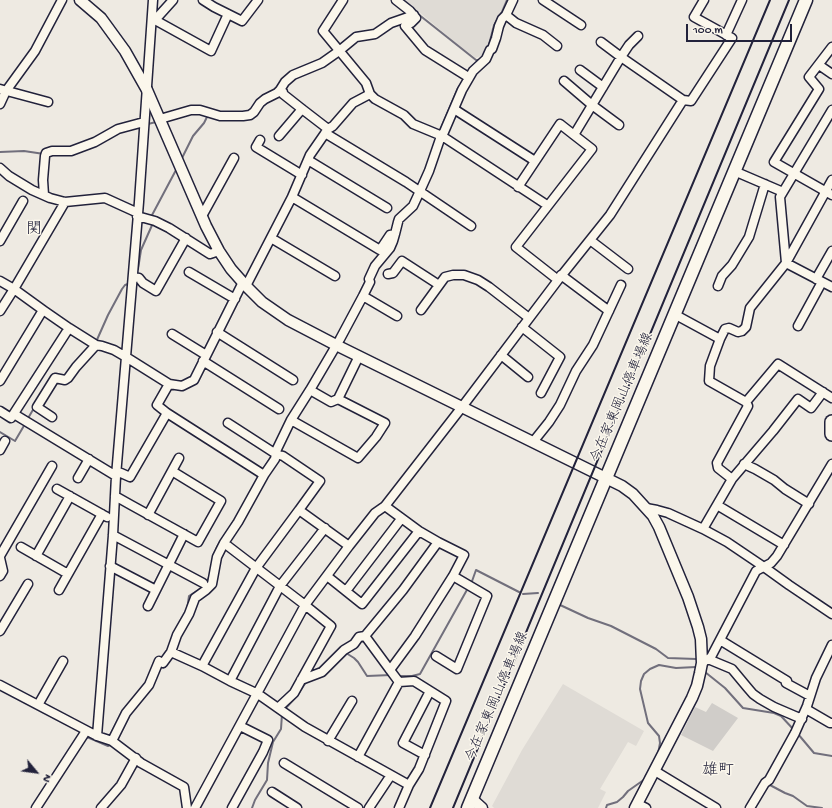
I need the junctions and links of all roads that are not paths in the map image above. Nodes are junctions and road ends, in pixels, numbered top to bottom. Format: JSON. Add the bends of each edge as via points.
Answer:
{"nodes":[{"id":1,"x":80,"y":0,"type":"edge"},
{"id":2,"x":153,"y":0,"type":"edge"},
{"id":3,"x":173,"y":0,"type":"edge"},
{"id":4,"x":203,"y":0,"type":"edge"},
{"id":5,"x":258,"y":0,"type":"edge"},
{"id":6,"x":343,"y":0,"type":"edge"},
{"id":7,"x":396,"y":0,"type":"edge"},
{"id":8,"x":513,"y":0,"type":"edge"},
{"id":9,"x":543,"y":0,"type":"edge"},
{"id":10,"x":704,"y":0,"type":"edge"},
{"id":11,"x":742,"y":0,"type":"edge"},
{"id":12,"x":806,"y":0,"type":"edge"},
{"id":13,"x":58,"y":1,"type":"edge"},
{"id":14,"x":228,"y":14,"type":"junction"},
{"id":15,"x":414,"y":15,"type":"junction"},
{"id":16,"x":506,"y":15,"type":"junction"},
{"id":17,"x":153,"y":20,"type":"junction"},
{"id":18,"x":581,"y":25,"type":"dead end"},
{"id":19,"x":726,"y":35,"type":"junction"},
{"id":20,"x":638,"y":36,"type":"dead end"},
{"id":21,"x":601,"y":42,"type":"dead end"},
{"id":22,"x":557,"y":46,"type":"dead end"},
{"id":23,"x":832,"y":47,"type":"edge"},
{"id":24,"x":339,"y":51,"type":"junction"},
{"id":25,"x":621,"y":57,"type":"junction"},
{"id":26,"x":819,"y":65,"type":"junction"},
{"id":27,"x":580,"y":70,"type":"dead end"},
{"id":28,"x":832,"y":74,"type":"edge"},
{"id":29,"x":467,"y":76,"type":"junction"},
{"id":30,"x":564,"y":81,"type":"dead end"},
{"id":31,"x":603,"y":87,"type":"junction"},
{"id":32,"x":3,"y":90,"type":"edge"},
{"id":33,"x":147,"y":90,"type":"junction"},
{"id":34,"x":280,"y":90,"type":"junction"},
{"id":35,"x":370,"y":94,"type":"junction"},
{"id":36,"x":683,"y":100,"type":"junction"},
{"id":37,"x":48,"y":102,"type":"dead end"},
{"id":38,"x":0,"y":104,"type":"edge"},
{"id":39,"x":592,"y":105,"type":"junction"},
{"id":40,"x":302,"y":109,"type":"junction"},
{"id":41,"x":454,"y":109,"type":"junction"},
{"id":42,"x":832,"y":110,"type":"edge"},
{"id":43,"x":160,"y":119,"type":"junction"},
{"id":44,"x":144,"y":122,"type":"junction"},
{"id":45,"x":619,"y":124,"type":"dead end"},
{"id":46,"x":327,"y":131,"type":"junction"},
{"id":47,"x":440,"y":135,"type":"junction"},
{"id":48,"x":574,"y":135,"type":"junction"},
{"id":49,"x":279,"y":136,"type":"dead end"},
{"id":50,"x":260,"y":140,"type":"dead end"},
{"id":51,"x":234,"y":158,"type":"dead end"},
{"id":52,"x":308,"y":160,"type":"junction"},
{"id":53,"x":535,"y":161,"type":"junction"},
{"id":54,"x":0,"y":168,"type":"edge"},
{"id":55,"x":734,"y":171,"type":"junction"},
{"id":56,"x":794,"y":174,"type":"junction"},
{"id":57,"x":302,"y":175,"type":"junction"},
{"id":58,"x":832,"y":180,"type":"edge"},
{"id":59,"x":766,"y":184,"type":"junction"},
{"id":60,"x":518,"y":187,"type":"junction"},
{"id":61,"x":419,"y":190,"type":"junction"},
{"id":62,"x":783,"y":192,"type":"junction"},
{"id":63,"x":828,"y":193,"type":"edge"},
{"id":64,"x":44,"y":195,"type":"junction"},
{"id":65,"x":292,"y":197,"type":"junction"},
{"id":66,"x":23,"y":201,"type":"dead end"},
{"id":67,"x":65,"y":202,"type":"junction"},
{"id":68,"x":547,"y":205,"type":"junction"},
{"id":69,"x":387,"y":208,"type":"dead end"},
{"id":70,"x":138,"y":215,"type":"junction"},
{"id":71,"x":202,"y":216,"type":"junction"},
{"id":72,"x":472,"y":226,"type":"dead end"},
{"id":73,"x":393,"y":234,"type":"junction"},
{"id":74,"x":186,"y":238,"type":"junction"},
{"id":75,"x":271,"y":238,"type":"junction"},
{"id":76,"x":590,"y":240,"type":"junction"},
{"id":77,"x":0,"y":241,"type":"edge"},
{"id":78,"x":219,"y":251,"type":"junction"},
{"id":79,"x":832,"y":251,"type":"edge"},
{"id":80,"x":786,"y":263,"type":"junction"},
{"id":81,"x":628,"y":268,"type":"dead end"},
{"id":82,"x":189,"y":272,"type":"dead end"},
{"id":83,"x":388,"y":274,"type":"dead end"},
{"id":84,"x":336,"y":276,"type":"dead end"},
{"id":85,"x":133,"y":277,"type":"junction"},
{"id":86,"x":560,"y":277,"type":"junction"},
{"id":87,"x":819,"y":280,"type":"junction"},
{"id":88,"x":0,"y":281,"type":"edge"},
{"id":89,"x":245,"y":284,"type":"junction"},
{"id":90,"x":439,"y":285,"type":"junction"},
{"id":91,"x":621,"y":286,"type":"dead end"},
{"id":92,"x":718,"y":286,"type":"dead end"},
{"id":93,"x":832,"y":287,"type":"edge"},
{"id":94,"x":14,"y":289,"type":"junction"},
{"id":95,"x":364,"y":296,"type":"junction"},
{"id":96,"x":235,"y":299,"type":"junction"},
{"id":97,"x":43,"y":310,"type":"junction"},
{"id":98,"x":421,"y":310,"type":"dead end"},
{"id":99,"x":0,"y":311,"type":"edge"},
{"id":100,"x":608,"y":312,"type":"junction"},
{"id":101,"x":674,"y":314,"type":"junction"},
{"id":102,"x":397,"y":316,"type":"dead end"},
{"id":103,"x":529,"y":318,"type":"junction"},
{"id":104,"x":798,"y":326,"type":"dead end"},
{"id":105,"x":522,"y":327,"type":"junction"},
{"id":106,"x":69,"y":328,"type":"junction"},
{"id":107,"x":218,"y":332,"type":"junction"},
{"id":108,"x":172,"y":334,"type":"dead end"},
{"id":109,"x":720,"y":339,"type":"junction"},
{"id":110,"x":95,"y":344,"type":"junction"},
{"id":111,"x":336,"y":345,"type":"junction"},
{"id":112,"x":358,"y":356,"type":"junction"},
{"id":113,"x":501,"y":356,"type":"junction"},
{"id":114,"x":126,"y":357,"type":"junction"},
{"id":115,"x":205,"y":358,"type":"junction"},
{"id":116,"x":528,"y":377,"type":"dead end"},
{"id":117,"x":293,"y":380,"type":"dead end"},
{"id":118,"x":0,"y":381,"type":"edge"},
{"id":119,"x":169,"y":384,"type":"junction"},
{"id":120,"x":310,"y":390,"type":"junction"},
{"id":121,"x":823,"y":392,"type":"junction"},
{"id":122,"x":541,"y":393,"type":"dead end"},
{"id":123,"x":832,"y":398,"type":"edge"},
{"id":124,"x":338,"y":399,"type":"junction"},
{"id":125,"x":746,"y":402,"type":"junction"},
{"id":126,"x":462,"y":408,"type":"junction"},
{"id":127,"x":279,"y":409,"type":"dead end"},
{"id":128,"x":0,"y":411,"type":"edge"},
{"id":129,"x":167,"y":413,"type":"junction"},
{"id":130,"x":14,"y":414,"type":"junction"},
{"id":131,"x":52,"y":417,"type":"dead end"},
{"id":132,"x":291,"y":420,"type":"junction"},
{"id":133,"x":832,"y":422,"type":"edge"},
{"id":134,"x":228,"y":423,"type":"dead end"},
{"id":135,"x":832,"y":434,"type":"edge"},
{"id":136,"x":6,"y":441,"type":"dead end"},
{"id":137,"x":533,"y":442,"type":"junction"},
{"id":138,"x":0,"y":450,"type":"edge"},
{"id":139,"x":274,"y":453,"type":"junction"},
{"id":140,"x":179,"y":458,"type":"dead end"},
{"id":141,"x":89,"y":459,"type":"junction"},
{"id":142,"x":744,"y":464,"type":"junction"},
{"id":143,"x":832,"y":464,"type":"edge"},
{"id":144,"x":52,"y":466,"type":"dead end"},
{"id":145,"x":172,"y":471,"type":"junction"},
{"id":146,"x":116,"y":474,"type":"junction"},
{"id":147,"x":262,"y":474,"type":"junction"},
{"id":148,"x":78,"y":478,"type":"dead end"},
{"id":149,"x":606,"y":478,"type":"junction"},
{"id":150,"x":732,"y":478,"type":"junction"},
{"id":151,"x":57,"y":489,"type":"dead end"},
{"id":152,"x":70,"y":496,"type":"junction"},
{"id":153,"x":115,"y":496,"type":"junction"},
{"id":154,"x":809,"y":504,"type":"junction"},
{"id":155,"x":717,"y":505,"type":"junction"},
{"id":156,"x":385,"y":506,"type":"junction"},
{"id":157,"x":646,"y":508,"type":"junction"},
{"id":158,"x":299,"y":510,"type":"junction"},
{"id":159,"x":102,"y":514,"type":"junction"},
{"id":160,"x":148,"y":515,"type":"junction"},
{"id":161,"x":401,"y":519,"type":"junction"},
{"id":162,"x":113,"y":520,"type":"junction"},
{"id":163,"x":325,"y":528,"type":"junction"},
{"id":164,"x":702,"y":529,"type":"junction"},
{"id":165,"x":419,"y":531,"type":"junction"},
{"id":166,"x":184,"y":534,"type":"junction"},
{"id":167,"x":113,"y":535,"type":"junction"},
{"id":168,"x":438,"y":542,"type":"junction"},
{"id":169,"x":224,"y":543,"type":"junction"},
{"id":170,"x":784,"y":544,"type":"junction"},
{"id":171,"x":349,"y":546,"type":"junction"},
{"id":172,"x":21,"y":547,"type":"dead end"},
{"id":173,"x":36,"y":556,"type":"junction"},
{"id":174,"x":0,"y":557,"type":"edge"},
{"id":175,"x":169,"y":564,"type":"junction"},
{"id":176,"x":110,"y":566,"type":"junction"},
{"id":177,"x":764,"y":567,"type":"junction"},
{"id":178,"x":256,"y":568,"type":"junction"},
{"id":179,"x":68,"y":574,"type":"junction"},
{"id":180,"x":0,"y":576,"type":"edge"},
{"id":181,"x":327,"y":576,"type":"junction"},
{"id":182,"x":453,"y":576,"type":"junction"},
{"id":183,"x":203,"y":583,"type":"dead end"},
{"id":184,"x":28,"y":584,"type":"dead end"},
{"id":185,"x":280,"y":586,"type":"junction"},
{"id":186,"x":59,"y":590,"type":"dead end"},
{"id":187,"x":156,"y":590,"type":"junction"},
{"id":188,"x":346,"y":591,"type":"junction"},
{"id":189,"x":305,"y":605,"type":"junction"},
{"id":190,"x":148,"y":606,"type":"dead end"},
{"id":191,"x":832,"y":614,"type":"edge"},
{"id":192,"x":0,"y":631,"type":"edge"},
{"id":193,"x":365,"y":636,"type":"junction"},
{"id":194,"x":720,"y":640,"type":"junction"},
{"id":195,"x":832,"y":645,"type":"edge"},
{"id":196,"x":170,"y":653,"type":"junction"},
{"id":197,"x":436,"y":656,"type":"dead end"},
{"id":198,"x":63,"y":661,"type":"dead end"},
{"id":199,"x":705,"y":661,"type":"junction"},
{"id":200,"x":202,"y":666,"type":"junction"},
{"id":201,"x":394,"y":676,"type":"junction"},
{"id":202,"x":301,"y":680,"type":"junction"},
{"id":203,"x":230,"y":681,"type":"junction"},
{"id":204,"x":0,"y":685,"type":"edge"},
{"id":205,"x":430,"y":691,"type":"junction"},
{"id":206,"x":258,"y":694,"type":"junction"},
{"id":207,"x":810,"y":696,"type":"junction"},
{"id":208,"x":352,"y":702,"type":"dead end"},
{"id":209,"x":38,"y":705,"type":"junction"},
{"id":210,"x":806,"y":709,"type":"junction"},
{"id":211,"x":282,"y":710,"type":"junction"},
{"id":212,"x":802,"y":719,"type":"junction"},
{"id":213,"x":832,"y":723,"type":"edge"},
{"id":214,"x":240,"y":726,"type":"junction"},
{"id":215,"x":86,"y":731,"type":"junction"},
{"id":216,"x":97,"y":736,"type":"junction"},
{"id":217,"x":328,"y":741,"type":"junction"},
{"id":218,"x":113,"y":742,"type":"junction"},
{"id":219,"x":425,"y":755,"type":"junction"},
{"id":220,"x":358,"y":757,"type":"junction"},
{"id":221,"x":136,"y":758,"type":"junction"},
{"id":222,"x":284,"y":763,"type":"dead end"},
{"id":223,"x":655,"y":771,"type":"junction"},
{"id":224,"x":391,"y":775,"type":"junction"},
{"id":225,"x":409,"y":785,"type":"junction"},
{"id":226,"x":272,"y":792,"type":"dead end"},
{"id":227,"x":470,"y":804,"type":"edge"},
{"id":228,"x":640,"y":806,"type":"edge"},
{"id":229,"x":40,"y":807,"type":"edge"},
{"id":230,"x":101,"y":808,"type":"edge"},
{"id":231,"x":187,"y":808,"type":"edge"},
{"id":232,"x":195,"y":808,"type":"edge"},
{"id":233,"x":232,"y":808,"type":"edge"},
{"id":234,"x":297,"y":808,"type":"edge"},
{"id":235,"x":358,"y":808,"type":"edge"},
{"id":236,"x":369,"y":808,"type":"edge"},
{"id":237,"x":400,"y":808,"type":"edge"},
{"id":238,"x":482,"y":808,"type":"edge"},
{"id":239,"x":716,"y":808,"type":"edge"},
{"id":240,"x":750,"y":808,"type":"edge"}],
"edges":[{"from":1,"to":33,"type":"street","via":[[101,18],[113,34]]},
{"from":2,"to":17,"type":"street"},
{"from":3,"to":17,"type":"street"},
{"from":4,"to":14,"type":"street"},
{"from":5,"to":14,"type":"street","via":[[242,21]]},
{"from":6,"to":24,"type":"street","via":[[323,31]]},
{"from":7,"to":15,"type":"street"},
{"from":8,"to":16,"type":"street"},
{"from":9,"to":18,"type":"street"},
{"from":10,"to":19,"type":"street","via":[[694,17]]},
{"from":11,"to":19,"type":"street"},
{"from":12,"to":55,"type":"main road","name":"今在家東岡山停車場線"},
{"from":13,"to":32,"type":"street","via":[[35,51]]},
{"from":14,"to":17,"type":"street","via":[[211,51]]},
{"from":15,"to":24,"type":"street","via":[[391,23],[375,34],[356,37]]},
{"from":15,"to":29,"type":"street","via":[[416,18],[405,26],[425,50]]},
{"from":16,"to":22,"type":"street","via":[[516,23],[543,35]]},
{"from":16,"to":29,"type":"street","via":[[486,59]]},
{"from":17,"to":33,"type":"street"},
{"from":19,"to":36,"type":"street","via":[[732,38],[691,101]]},
{"from":20,"to":25,"type":"street"},
{"from":21,"to":25,"type":"street"},
{"from":23,"to":26,"type":"street"},
{"from":24,"to":34,"type":"street","via":[[322,63],[293,75]]},
{"from":24,"to":35,"type":"street","via":[[366,82]]},
{"from":25,"to":31,"type":"street"},
{"from":25,"to":36,"type":"street"},
{"from":26,"to":28,"type":"street"},
{"from":26,"to":56,"type":"street","via":[[809,77],[819,89],[774,162]]},
{"from":27,"to":31,"type":"street"},
{"from":29,"to":41,"type":"street"},
{"from":30,"to":39,"type":"street"},
{"from":31,"to":39,"type":"street"},
{"from":32,"to":37,"type":"street"},
{"from":32,"to":38,"type":"street"},
{"from":33,"to":43,"type":"street"},
{"from":33,"to":44,"type":"street"},
{"from":34,"to":40,"type":"street"},
{"from":34,"to":43,"type":"street","via":[[260,103],[250,115],[220,116],[191,110]]},
{"from":35,"to":46,"type":"street","via":[[353,103]]},
{"from":35,"to":47,"type":"street","via":[[404,115],[413,124]]},
{"from":36,"to":76,"type":"street","via":[[610,215]]},
{"from":39,"to":45,"type":"street"},
{"from":39,"to":48,"type":"street"},
{"from":40,"to":46,"type":"street"},
{"from":40,"to":49,"type":"street"},
{"from":41,"to":47,"type":"street"},
{"from":41,"to":53,"type":"street"},
{"from":42,"to":56,"type":"street"},
{"from":43,"to":71,"type":"street"},
{"from":44,"to":64,"type":"street","via":[[118,129],[95,142],[71,151],[52,151],[46,154]]},
{"from":44,"to":70,"type":"street"},
{"from":46,"to":52,"type":"street"},
{"from":46,"to":61,"type":"street"},
{"from":47,"to":60,"type":"street"},
{"from":47,"to":61,"type":"street"},
{"from":48,"to":53,"type":"street","via":[[560,124]]},
{"from":48,"to":68,"type":"street","via":[[592,149]]},
{"from":50,"to":57,"type":"street","via":[[256,147]]},
{"from":51,"to":71,"type":"street"},
{"from":52,"to":57,"type":"street"},
{"from":52,"to":69,"type":"street"},
{"from":53,"to":60,"type":"street"},
{"from":54,"to":64,"type":"street","via":[[9,176]]},
{"from":55,"to":59,"type":"street"},
{"from":55,"to":101,"type":"main road","name":"今在家東岡山停車場線"},
{"from":56,"to":62,"type":"street"},
{"from":56,"to":63,"type":"street"},
{"from":57,"to":65,"type":"street"},
{"from":58,"to":63,"type":"street"},
{"from":59,"to":62,"type":"street"},
{"from":59,"to":92,"type":"street","via":[[749,238],[722,276]]},
{"from":60,"to":68,"type":"street"},
{"from":61,"to":72,"type":"street"},
{"from":61,"to":73,"type":"street","via":[[413,206],[399,219]]},
{"from":62,"to":80,"type":"street","via":[[780,197]]},
{"from":63,"to":80,"type":"street"},
{"from":64,"to":67,"type":"street"},
{"from":65,"to":73,"type":"street","via":[[380,250]]},
{"from":65,"to":75,"type":"street"},
{"from":66,"to":77,"type":"street"},
{"from":67,"to":70,"type":"street","via":[[105,198]]},
{"from":67,"to":94,"type":"street"},
{"from":68,"to":86,"type":"street","via":[[516,247]]},
{"from":70,"to":74,"type":"street","via":[[160,223]]},
{"from":70,"to":85,"type":"street"},
{"from":71,"to":78,"type":"street"},
{"from":73,"to":95,"type":"street","via":[[393,242],[375,266]]},
{"from":74,"to":78,"type":"street","via":[[210,254]]},
{"from":74,"to":85,"type":"street","via":[[156,291],[143,284],[139,278]]},
{"from":75,"to":84,"type":"street"},
{"from":75,"to":89,"type":"street"},
{"from":76,"to":81,"type":"street"},
{"from":76,"to":86,"type":"street"},
{"from":78,"to":89,"type":"street"},
{"from":79,"to":87,"type":"street"},
{"from":80,"to":87,"type":"street"},
{"from":80,"to":109,"type":"street","via":[[750,308],[746,327],[738,332],[725,329]]},
{"from":82,"to":96,"type":"street"},
{"from":83,"to":90,"type":"street","via":[[393,273],[402,261]]},
{"from":85,"to":114,"type":"street"},
{"from":86,"to":100,"type":"street"},
{"from":86,"to":103,"type":"street"},
{"from":87,"to":93,"type":"street"},
{"from":87,"to":104,"type":"street"},
{"from":88,"to":94,"type":"street"},
{"from":89,"to":96,"type":"street"},
{"from":89,"to":111,"type":"street","via":[[262,302],[288,320]]},
{"from":90,"to":98,"type":"street"},
{"from":90,"to":103,"type":"street","via":[[445,277],[453,274],[478,280]]},
{"from":91,"to":100,"type":"street"},
{"from":94,"to":97,"type":"street"},
{"from":94,"to":99,"type":"street"},
{"from":95,"to":102,"type":"street"},
{"from":95,"to":111,"type":"street"},
{"from":96,"to":107,"type":"street"},
{"from":97,"to":106,"type":"street"},
{"from":97,"to":118,"type":"street"},
{"from":100,"to":137,"type":"street","via":[[560,404]]},
{"from":101,"to":109,"type":"street"},
{"from":101,"to":149,"type":"main road","name":"今在家東岡山停車場線"},
{"from":103,"to":105,"type":"street"},
{"from":105,"to":113,"type":"street"},
{"from":105,"to":122,"type":"street","via":[[560,357]]},
{"from":106,"to":110,"type":"street"},
{"from":106,"to":130,"type":"street"},
{"from":107,"to":115,"type":"street"},
{"from":107,"to":117,"type":"street"},
{"from":108,"to":115,"type":"street"},
{"from":109,"to":125,"type":"street","via":[[710,366],[709,381]]},
{"from":110,"to":114,"type":"street"},
{"from":110,"to":131,"type":"street","via":[[68,378],[55,378],[37,407]]},
{"from":111,"to":112,"type":"street"},
{"from":111,"to":120,"type":"street"},
{"from":112,"to":124,"type":"street"},
{"from":112,"to":126,"type":"street"},
{"from":113,"to":116,"type":"street"},
{"from":113,"to":126,"type":"street"},
{"from":114,"to":119,"type":"street"},
{"from":114,"to":146,"type":"street"},
{"from":115,"to":119,"type":"street","via":[[194,380],[182,386]]},
{"from":115,"to":127,"type":"street"},
{"from":119,"to":129,"type":"street","via":[[157,405]]},
{"from":120,"to":124,"type":"street","via":[[331,402]]},
{"from":120,"to":132,"type":"street"},
{"from":121,"to":123,"type":"street"},
{"from":121,"to":125,"type":"street","via":[[778,364]]},
{"from":121,"to":142,"type":"street","via":[[811,408],[798,399]]},
{"from":124,"to":132,"type":"street","via":[[385,423],[358,458]]},
{"from":125,"to":150,"type":"street","via":[[748,406],[717,463],[718,468]]},
{"from":126,"to":137,"type":"street"},
{"from":126,"to":156,"type":"street"},
{"from":128,"to":130,"type":"street","via":[[12,418]]},
{"from":129,"to":146,"type":"street","via":[[130,477],[121,473]]},
{"from":129,"to":147,"type":"street"},
{"from":130,"to":141,"type":"street"},
{"from":132,"to":139,"type":"street"},
{"from":133,"to":135,"type":"main road"},
{"from":134,"to":139,"type":"street"},
{"from":136,"to":138,"type":"street"},
{"from":137,"to":149,"type":"street"},
{"from":139,"to":147,"type":"street","via":[[274,459]]},
{"from":139,"to":158,"type":"street","via":[[283,456],[320,481]]},
{"from":140,"to":145,"type":"street"},
{"from":141,"to":146,"type":"street"},
{"from":141,"to":148,"type":"street"},
{"from":142,"to":150,"type":"street"},
{"from":142,"to":154,"type":"street","via":[[774,480]]},
{"from":143,"to":154,"type":"street"},
{"from":144,"to":174,"type":"street"},
{"from":145,"to":160,"type":"street"},
{"from":145,"to":166,"type":"street","via":[[221,501],[198,542]]},
{"from":146,"to":153,"type":"street"},
{"from":147,"to":169,"type":"street","via":[[238,522]]},
{"from":149,"to":157,"type":"street","via":[[633,494]]},
{"from":149,"to":227,"type":"main road","name":"今在家東岡山停車場線"},
{"from":150,"to":155,"type":"street"},
{"from":151,"to":152,"type":"street"},
{"from":152,"to":159,"type":"street"},
{"from":152,"to":173,"type":"street"},
{"from":153,"to":160,"type":"street"},
{"from":153,"to":162,"type":"street"},
{"from":154,"to":170,"type":"street"},
{"from":155,"to":164,"type":"street"},
{"from":155,"to":170,"type":"street"},
{"from":156,"to":161,"type":"street"},
{"from":156,"to":171,"type":"street","via":[[375,513]]},
{"from":157,"to":164,"type":"street","via":[[668,513]]},
{"from":157,"to":199,"type":"street","via":[[659,526],[688,597]]},
{"from":158,"to":163,"type":"street"},
{"from":158,"to":178,"type":"street"},
{"from":159,"to":162,"type":"street"},
{"from":159,"to":179,"type":"street"},
{"from":160,"to":166,"type":"street"},
{"from":161,"to":165,"type":"street"},
{"from":161,"to":188,"type":"street"},
{"from":162,"to":167,"type":"street"},
{"from":163,"to":171,"type":"street"},
{"from":163,"to":185,"type":"street"},
{"from":164,"to":177,"type":"street"},
{"from":165,"to":168,"type":"street"},
{"from":165,"to":188,"type":"street","via":[[362,604]]},
{"from":166,"to":175,"type":"street"},
{"from":167,"to":175,"type":"street"},
{"from":167,"to":176,"type":"street"},
{"from":168,"to":182,"type":"street","via":[[464,555]]},
{"from":168,"to":193,"type":"street"},
{"from":169,"to":178,"type":"street"},
{"from":169,"to":196,"type":"street","via":[[217,557],[212,584],[195,598]]},
{"from":170,"to":177,"type":"street","via":[[771,563]]},
{"from":171,"to":181,"type":"street"},
{"from":172,"to":173,"type":"street"},
{"from":173,"to":179,"type":"street"},
{"from":174,"to":180,"type":"street","via":[[3,571]]},
{"from":175,"to":183,"type":"street"},
{"from":175,"to":187,"type":"street"},
{"from":176,"to":187,"type":"street"},
{"from":176,"to":216,"type":"street"},
{"from":177,"to":191,"type":"street"},
{"from":177,"to":194,"type":"street","via":[[756,571]]},
{"from":178,"to":185,"type":"street"},
{"from":178,"to":200,"type":"street"},
{"from":179,"to":186,"type":"street"},
{"from":181,"to":188,"type":"street"},
{"from":181,"to":189,"type":"street"},
{"from":182,"to":197,"type":"street","via":[[487,596],[457,669]]},
{"from":182,"to":201,"type":"street","via":[[415,636]]},
{"from":184,"to":192,"type":"street"},
{"from":185,"to":189,"type":"street"},
{"from":185,"to":203,"type":"street"},
{"from":187,"to":190,"type":"street"},
{"from":189,"to":202,"type":"street","via":[[330,626]]},
{"from":189,"to":206,"type":"street"},
{"from":193,"to":201,"type":"street"},
{"from":193,"to":202,"type":"street","via":[[359,637],[322,672]]},
{"from":194,"to":199,"type":"street","via":[[711,657]]},
{"from":194,"to":207,"type":"street"},
{"from":195,"to":207,"type":"street"},
{"from":196,"to":200,"type":"street"},
{"from":196,"to":218,"type":"street","via":[[163,663],[158,661],[149,685],[126,713]]},
{"from":198,"to":209,"type":"street"},
{"from":199,"to":212,"type":"street","via":[[732,669],[760,699]]},
{"from":199,"to":223,"type":"street","via":[[692,698]]},
{"from":200,"to":203,"type":"street"},
{"from":201,"to":205,"type":"street","via":[[414,681]]},
{"from":201,"to":220,"type":"street"},
{"from":202,"to":211,"type":"street"},
{"from":203,"to":206,"type":"street"},
{"from":204,"to":209,"type":"street"},
{"from":205,"to":219,"type":"street","via":[[446,701]]},
{"from":205,"to":219,"type":"street","via":[[403,743]]},
{"from":206,"to":211,"type":"street"},
{"from":206,"to":214,"type":"street"},
{"from":207,"to":210,"type":"street"},
{"from":208,"to":217,"type":"street"},
{"from":209,"to":215,"type":"street"},
{"from":210,"to":212,"type":"street"},
{"from":210,"to":213,"type":"street"},
{"from":211,"to":217,"type":"street"},
{"from":212,"to":240,"type":"street","via":[[769,780]]},
{"from":214,"to":232,"type":"street"},
{"from":214,"to":233,"type":"street","via":[[268,740]]},
{"from":215,"to":216,"type":"street"},
{"from":215,"to":229,"type":"street"},
{"from":216,"to":218,"type":"street"},
{"from":217,"to":220,"type":"street"},
{"from":218,"to":221,"type":"street"},
{"from":219,"to":225,"type":"street"},
{"from":220,"to":224,"type":"street"},
{"from":221,"to":230,"type":"street","via":[[121,785]]},
{"from":221,"to":231,"type":"street","via":[[184,787]]},
{"from":222,"to":235,"type":"street"},
{"from":223,"to":228,"type":"street"},
{"from":223,"to":239,"type":"street"},
{"from":224,"to":225,"type":"street"},
{"from":224,"to":236,"type":"street"},
{"from":225,"to":237,"type":"street"},
{"from":226,"to":234,"type":"street"},
{"from":227,"to":238,"type":"street"}]}
